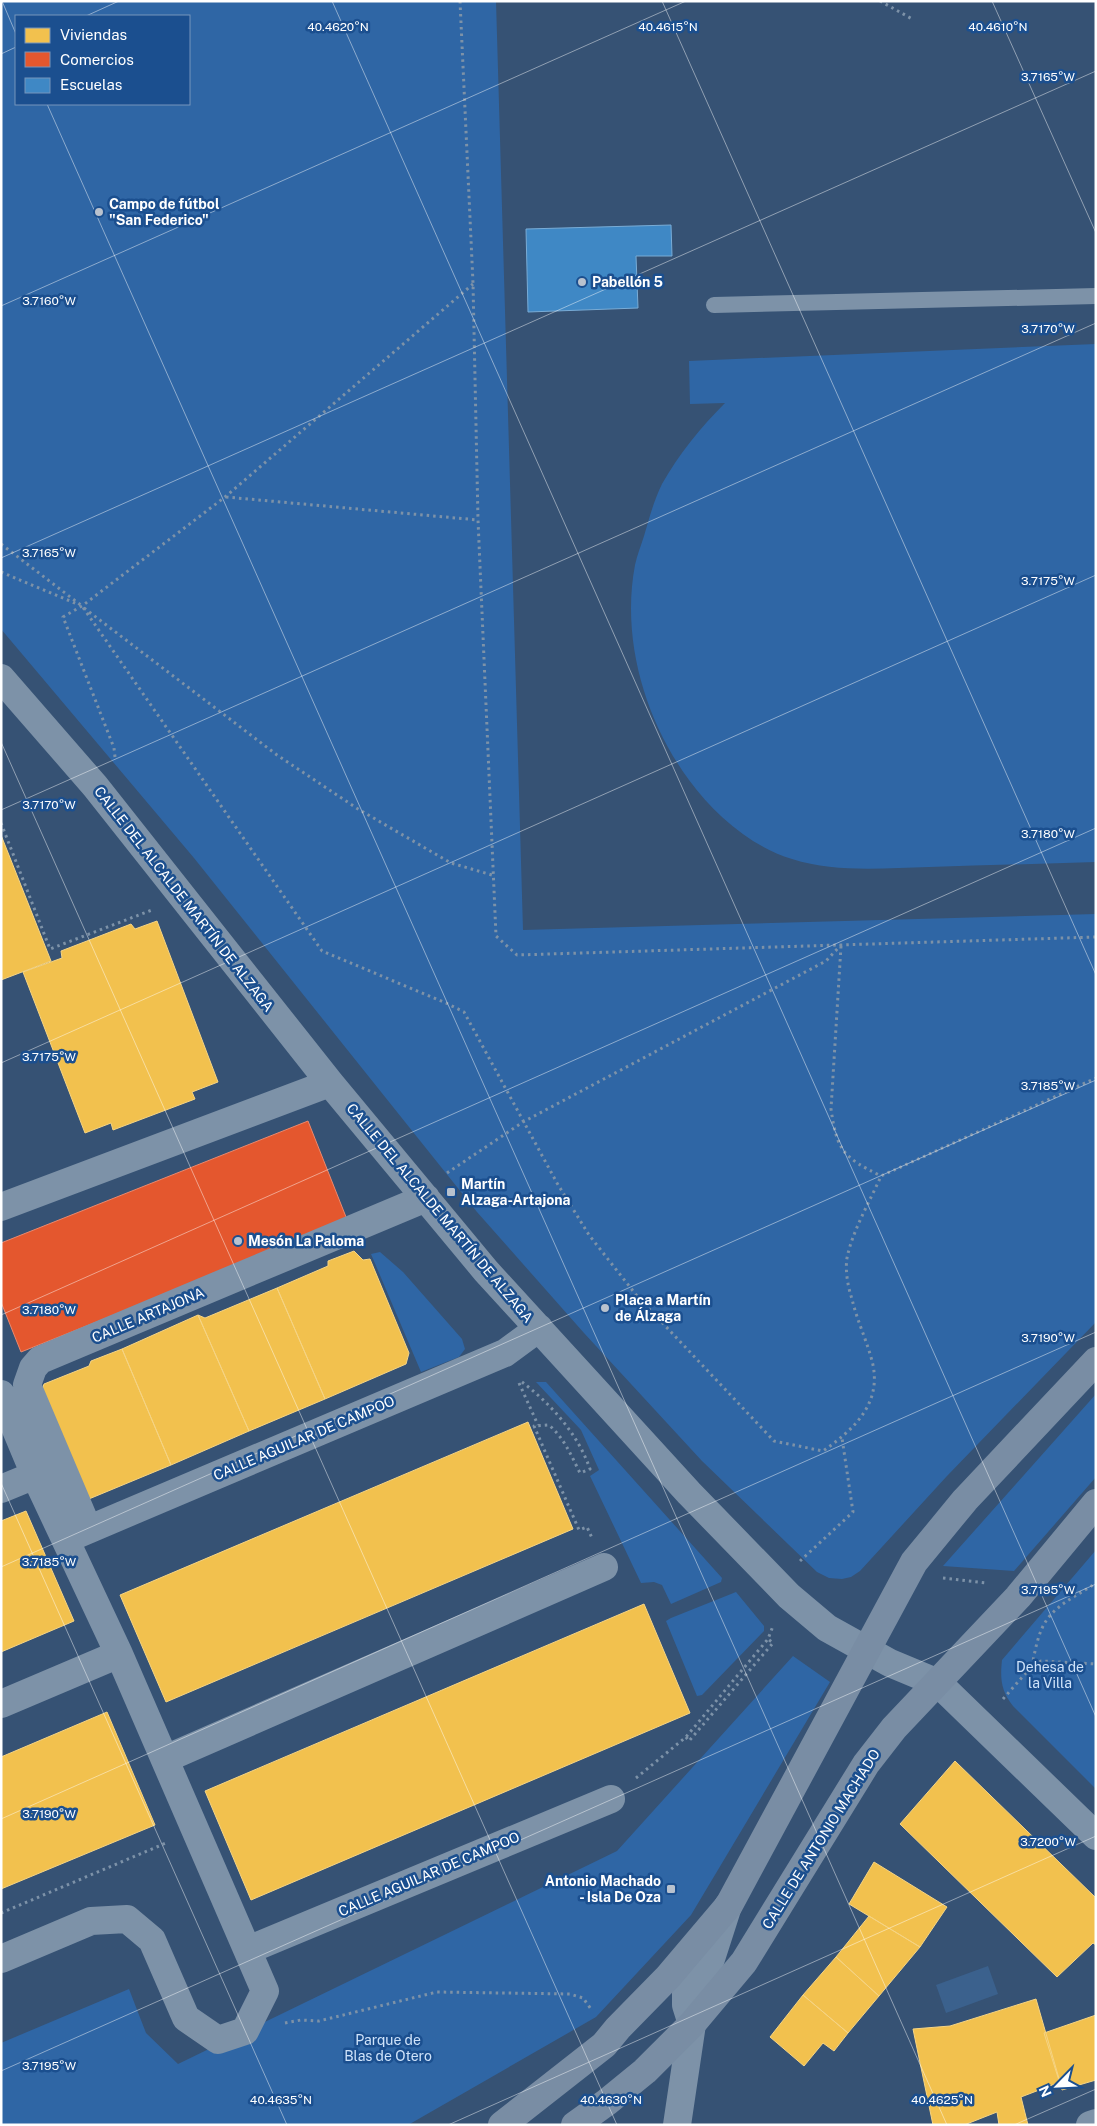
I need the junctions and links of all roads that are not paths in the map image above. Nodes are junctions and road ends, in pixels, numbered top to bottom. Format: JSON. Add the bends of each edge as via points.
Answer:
{"nodes":[{"id":1,"x":1096,"y":296,"type":"edge"},
{"id":2,"x":714,"y":304,"type":"dead end"},
{"id":3,"x":1,"y":678,"type":"edge"},
{"id":4,"x":330,"y":1083,"type":"junction"},
{"id":5,"x":432,"y":1188,"type":"junction"},
{"id":6,"x":1,"y":1207,"type":"edge"},
{"id":7,"x":539,"y":1328,"type":"junction"},
{"id":8,"x":1096,"y":1361,"type":"edge"},
{"id":9,"x":1,"y":1394,"type":"edge"},
{"id":10,"x":35,"y":1476,"type":"junction"},
{"id":11,"x":1,"y":1489,"type":"edge"},
{"id":12,"x":1096,"y":1503,"type":"edge"},
{"id":13,"x":76,"y":1534,"type":"junction"},
{"id":14,"x":604,"y":1567,"type":"road end"},
{"id":15,"x":866,"y":1650,"type":"junction"},
{"id":16,"x":119,"y":1654,"type":"junction"},
{"id":17,"x":938,"y":1683,"type":"junction"},
{"id":18,"x":1,"y":1704,"type":"edge"},
{"id":19,"x":165,"y":1759,"type":"junction"},
{"id":20,"x":610,"y":1799,"type":"road end"},
{"id":21,"x":1096,"y":1836,"type":"edge"},
{"id":22,"x":728,"y":1905,"type":"junction"},
{"id":23,"x":248,"y":1950,"type":"junction"},
{"id":24,"x":1,"y":1959,"type":"edge"},
{"id":25,"x":692,"y":2024,"type":"junction"},
{"id":26,"x":1096,"y":2123,"type":"edge"},
{"id":27,"x":502,"y":2125,"type":"edge"},
{"id":28,"x":575,"y":2125,"type":"edge"},
{"id":29,"x":677,"y":2125,"type":"edge"},
{"id":30,"x":1090,"y":2125,"type":"edge"}],
"edges":[{"from":1,"to":2,"type":"lane"},
{"from":3,"to":4,"type":"street","name":"CALLE DEL ALCALDE MARTÍN DE ALZAGA","via":[[95,786]]},
{"from":4,"to":5,"type":"street","name":"CALLE DEL ALCALDE MARTÍN DE ALZAGA"},
{"from":4,"to":6,"type":"street"},
{"from":5,"to":7,"type":"street","name":"CALLE DEL ALCALDE MARTÍN DE ALZAGA","via":[[486,1271]]},
{"from":5,"to":13,"type":"street","name":"CALLE ARTAJONA","via":[[40,1360],[33,1368],[27,1385]]},
{"from":7,"to":13,"type":"street","name":"CALLE AGUILAR DE CAMPOO","via":[[505,1353]]},
{"from":7,"to":15,"type":"street","name":"CALLE DEL ALCALDE MARTÍN DE ALZAGA","via":[[784,1592],[827,1628]]},
{"from":8,"to":15,"type":"street","via":[[965,1500],[914,1562]]},
{"from":9,"to":10,"type":"street"},
{"from":10,"to":11,"type":"street"},
{"from":10,"to":13,"type":"street"},
{"from":12,"to":17,"type":"street","name":"CALLE DE ANTONIO MACHADO","via":[[1013,1603]]},
{"from":13,"to":16,"type":"street"},
{"from":14,"to":19,"type":"street"},
{"from":15,"to":17,"type":"street","name":"CALLE DEL ALCALDE MARTÍN DE ALZAGA"},
{"from":15,"to":22,"type":"street"},
{"from":16,"to":18,"type":"street"},
{"from":16,"to":19,"type":"street"},
{"from":17,"to":21,"type":"street","name":"CALLE DEL ALCALDE MARTÍN DE ALZAGA"},
{"from":17,"to":25,"type":"street","name":"CALLE DE ANTONIO MACHADO","via":[[894,1728],[866,1764],[744,1962]]},
{"from":19,"to":23,"type":"street"},
{"from":20,"to":23,"type":"street","name":"CALLE AGUILAR DE CAMPOO"},
{"from":22,"to":25,"type":"street","via":[[708,1965],[686,1993]]},
{"from":22,"to":27,"type":"street","via":[[668,1977],[604,2045]]},
{"from":23,"to":24,"type":"street","via":[[265,1991],[245,2031],[218,2040],[186,2018],[152,1940],[127,1919],[91,1921]]},
{"from":25,"to":28,"type":"street","name":"CALLE DE ANTONIO MACHADO","via":[[645,2071]]},
{"from":25,"to":29,"type":"street"},
{"from":26,"to":30,"type":"street"}]}
